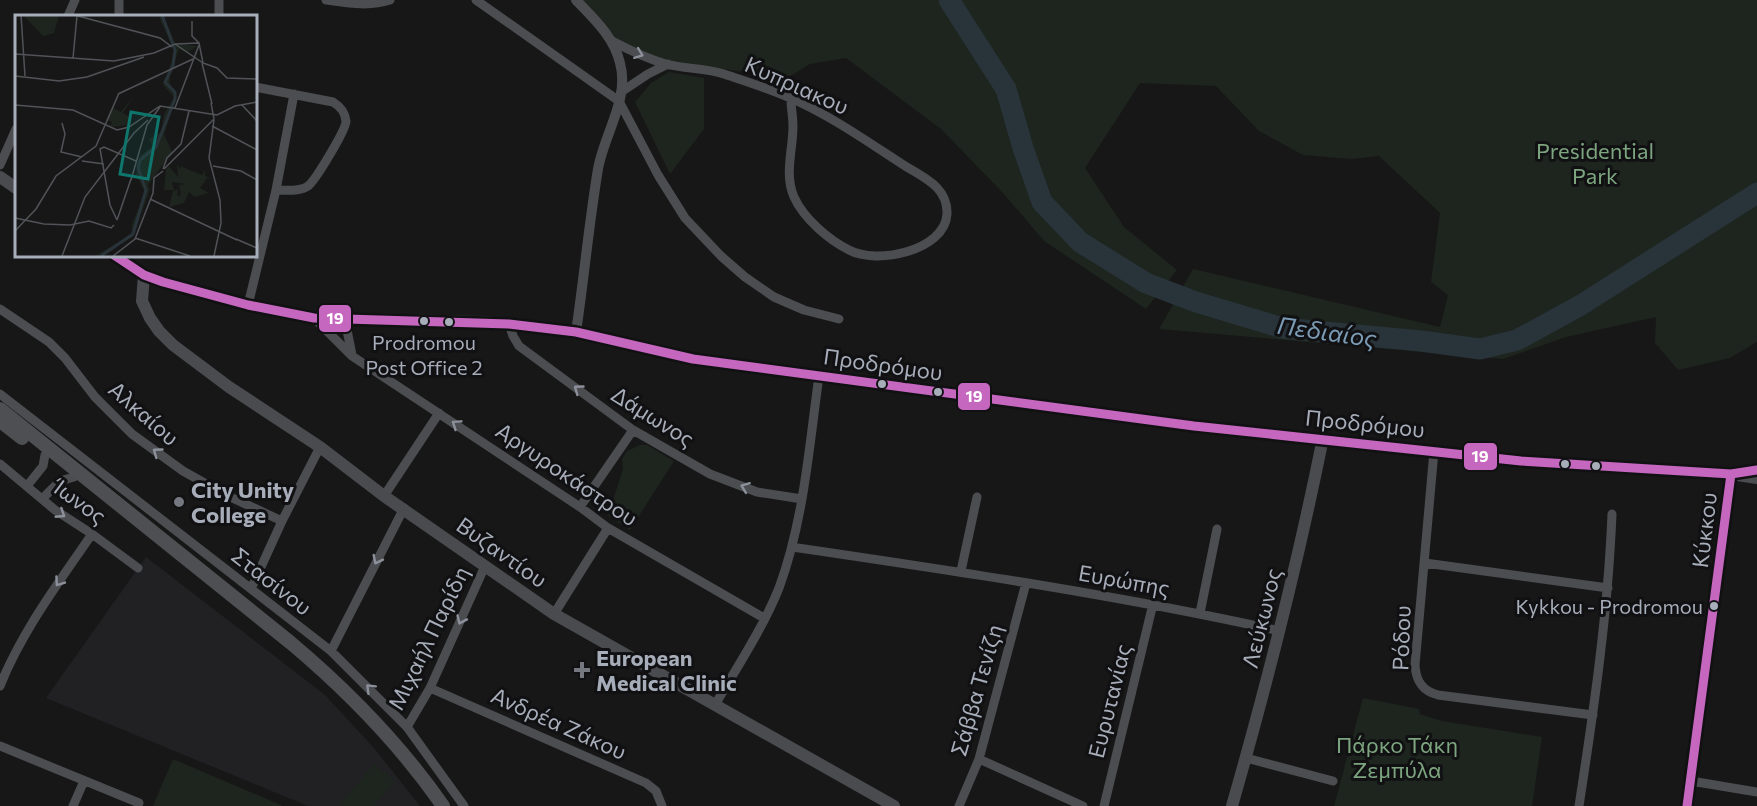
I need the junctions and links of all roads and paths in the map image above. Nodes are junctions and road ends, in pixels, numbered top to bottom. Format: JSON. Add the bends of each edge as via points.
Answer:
{"nodes":[{"id":1,"x":75,"y":0,"type":"edge"},
{"id":2,"x":326,"y":0,"type":"edge"},
{"id":3,"x":390,"y":0,"type":"edge"},
{"id":4,"x":477,"y":0,"type":"edge"},
{"id":5,"x":576,"y":0,"type":"edge"},
{"id":6,"x":68,"y":15,"type":"edge"},
{"id":7,"x":612,"y":41,"type":"junction"},
{"id":8,"x":668,"y":64,"type":"junction"},
{"id":9,"x":256,"y":87,"type":"edge"},
{"id":10,"x":294,"y":94,"type":"junction"},
{"id":11,"x":620,"y":96,"type":"junction"},
{"id":12,"x":791,"y":99,"type":"junction"},
{"id":13,"x":15,"y":131,"type":"edge"},
{"id":14,"x":0,"y":165,"type":"edge"},
{"id":15,"x":0,"y":177,"type":"edge"},
{"id":16,"x":15,"y":187,"type":"edge"},
{"id":17,"x":276,"y":190,"type":"junction"},
{"id":18,"x":116,"y":256,"type":"edge"},
{"id":19,"x":144,"y":275,"type":"junction"},
{"id":20,"x":248,"y":305,"type":"junction"},
{"id":21,"x":0,"y":309,"type":"edge"},
{"id":22,"x":314,"y":318,"type":"junction"},
{"id":23,"x":839,"y":319,"type":"dead end"},
{"id":24,"x":345,"y":320,"type":"junction"},
{"id":25,"x":509,"y":324,"type":"junction"},
{"id":26,"x":576,"y":332,"type":"junction"},
{"id":27,"x":352,"y":356,"type":"junction"},
{"id":28,"x":819,"y":376,"type":"junction"},
{"id":29,"x":0,"y":394,"type":"edge"},
{"id":30,"x":0,"y":409,"type":"edge"},
{"id":31,"x":439,"y":413,"type":"junction"},
{"id":32,"x":0,"y":422,"type":"edge"},
{"id":33,"x":633,"y":430,"type":"junction"},
{"id":34,"x":1323,"y":438,"type":"junction"},
{"id":35,"x":320,"y":447,"type":"junction"},
{"id":36,"x":1434,"y":451,"type":"junction"},
{"id":37,"x":45,"y":455,"type":"junction"},
{"id":38,"x":0,"y":464,"type":"edge"},
{"id":39,"x":1757,"y":470,"type":"edge"},
{"id":40,"x":1731,"y":474,"type":"junction"},
{"id":41,"x":74,"y":477,"type":"junction"},
{"id":42,"x":1757,"y":478,"type":"edge"},
{"id":43,"x":27,"y":486,"type":"junction"},
{"id":44,"x":384,"y":496,"type":"junction"},
{"id":45,"x":977,"y":497,"type":"dead end"},
{"id":46,"x":42,"y":499,"type":"junction"},
{"id":47,"x":802,"y":500,"type":"junction"},
{"id":48,"x":580,"y":507,"type":"junction"},
{"id":49,"x":404,"y":508,"type":"junction"},
{"id":50,"x":1612,"y":514,"type":"dead end"},
{"id":51,"x":282,"y":521,"type":"junction"},
{"id":52,"x":608,"y":528,"type":"junction"},
{"id":53,"x":1217,"y":529,"type":"dead end"},
{"id":54,"x":92,"y":534,"type":"junction"},
{"id":55,"x":792,"y":547,"type":"junction"},
{"id":56,"x":1425,"y":563,"type":"junction"},
{"id":57,"x":485,"y":566,"type":"junction"},
{"id":58,"x":138,"y":568,"type":"dead end"},
{"id":59,"x":961,"y":571,"type":"junction"},
{"id":60,"x":1026,"y":583,"type":"junction"},
{"id":61,"x":1608,"y":588,"type":"junction"},
{"id":62,"x":251,"y":589,"type":"junction"},
{"id":63,"x":1153,"y":604,"type":"junction"},
{"id":64,"x":1200,"y":613,"type":"junction"},
{"id":65,"x":554,"y":614,"type":"junction"},
{"id":66,"x":764,"y":618,"type":"junction"},
{"id":67,"x":1280,"y":631,"type":"junction"},
{"id":68,"x":331,"y":651,"type":"junction"},
{"id":69,"x":3,"y":669,"type":"edge"},
{"id":70,"x":0,"y":686,"type":"edge"},
{"id":71,"x":430,"y":688,"type":"junction"},
{"id":72,"x":715,"y":705,"type":"junction"},
{"id":73,"x":1593,"y":715,"type":"junction"},
{"id":74,"x":407,"y":728,"type":"junction"},
{"id":75,"x":0,"y":746,"type":"edge"},
{"id":76,"x":1246,"y":758,"type":"junction"},
{"id":77,"x":979,"y":759,"type":"junction"},
{"id":78,"x":84,"y":781,"type":"junction"},
{"id":79,"x":1333,"y":781,"type":"dead end"},
{"id":80,"x":1691,"y":781,"type":"junction"},
{"id":81,"x":1757,"y":792,"type":"edge"},
{"id":82,"x":139,"y":803,"type":"dead end"},
{"id":83,"x":73,"y":806,"type":"edge"},
{"id":84,"x":436,"y":806,"type":"edge"},
{"id":85,"x":443,"y":806,"type":"edge"},
{"id":86,"x":464,"y":806,"type":"edge"},
{"id":87,"x":662,"y":806,"type":"edge"},
{"id":88,"x":894,"y":806,"type":"edge"},
{"id":89,"x":959,"y":806,"type":"edge"},
{"id":90,"x":1083,"y":806,"type":"edge"},
{"id":91,"x":1104,"y":806,"type":"edge"},
{"id":92,"x":1232,"y":806,"type":"edge"},
{"id":93,"x":1580,"y":806,"type":"edge"},
{"id":94,"x":1687,"y":806,"type":"edge"}],
"edges":[{"from":1,"to":6,"type":"street"},
{"from":2,"to":3,"type":"street","via":[[374,4]]},
{"from":4,"to":11,"type":"street"},
{"from":5,"to":7,"type":"street"},
{"from":7,"to":8,"type":"street","name":"Κυπριακου","one_way":true},
{"from":7,"to":11,"type":"street","via":[[620,63]]},
{"from":8,"to":11,"type":"street"},
{"from":8,"to":12,"type":"street","name":"Κυπριακου","via":[[723,73]]},
{"from":9,"to":10,"type":"street"},
{"from":10,"to":17,"type":"street"},
{"from":10,"to":17,"type":"street","via":[[333,102],[344,113],[345,127],[310,185]]},
{"from":11,"to":23,"type":"street","via":[[658,175],[700,236],[745,277],[774,297]]},
{"from":11,"to":26,"type":"street","via":[[598,168]]},
{"from":12,"to":12,"type":"street","name":"Κυπριακου","via":[[789,180],[802,212],[822,231],[850,251],[870,256],[890,255],[929,243],[939,235],[947,215],[938,186],[852,131]]},
{"from":13,"to":14,"type":"street"},
{"from":15,"to":16,"type":"main road"},
{"from":17,"to":20,"type":"street"},
{"from":18,"to":19,"type":"main road","name":"Προδρόμου"},
{"from":19,"to":20,"type":"main road","name":"Προδρόμου"},
{"from":19,"to":35,"type":"main road","name":"Βυζαντίου","via":[[142,301],[159,331],[173,345]]},
{"from":20,"to":22,"type":"main road","name":"Προδρόμου"},
{"from":51,"to":21,"type":"street","name":"Αλκαίου","one_way":true,"via":[[183,471],[132,434],[49,342]]},
{"from":22,"to":24,"type":"main road","name":"Προδρόμου"},
{"from":22,"to":27,"type":"street","name":"Αργυροκάστρου"},
{"from":24,"to":25,"type":"main road","name":"Προδρόμου"},
{"from":24,"to":27,"type":"street"},
{"from":25,"to":26,"type":"main road","name":"Προδρόμου"},
{"from":33,"to":25,"type":"street","name":"Δάμωνος","one_way":true,"via":[[519,346]]},
{"from":26,"to":28,"type":"main road","name":"Προδρόμου","via":[[693,359]]},
{"from":27,"to":31,"type":"street","name":"Αργυροκάστρου"},
{"from":28,"to":34,"type":"main road","name":"Προδρόμου","via":[[1194,426]]},
{"from":28,"to":47,"type":"street"},
{"from":29,"to":62,"type":"street","name":"Στασίνου"},
{"from":30,"to":85,"type":"main road","via":[[336,682],[410,762]]},
{"from":31,"to":44,"type":"street"},
{"from":48,"to":31,"type":"street","name":"Αργυροκάστρου","one_way":true},
{"from":32,"to":37,"type":"main road"},
{"from":47,"to":33,"type":"street","name":"Δάμωνος","one_way":true,"via":[[757,492],[710,474]]},
{"from":33,"to":48,"type":"street"},
{"from":34,"to":36,"type":"main road","name":"Προδρόμου"},
{"from":34,"to":67,"type":"main road","name":"Λεύκωνος"},
{"from":35,"to":44,"type":"main road","name":"Βυζαντίου"},
{"from":35,"to":51,"type":"street"},
{"from":36,"to":40,"type":"main road","name":"Προδρόμου","via":[[1521,461]]},
{"from":36,"to":56,"type":"street","name":"Ρόδου"},
{"from":37,"to":41,"type":"main road"},
{"from":37,"to":43,"type":"street","via":[[43,466]]},
{"from":38,"to":43,"type":"street","name":"Ίωνος"},
{"from":39,"to":40,"type":"main road","name":"Προδρόμου"},
{"from":40,"to":42,"type":"main road","name":"Προδρόμου"},
{"from":40,"to":80,"type":"street","name":"Κύκκου"},
{"from":41,"to":46,"type":"street","via":[[55,484]]},
{"from":41,"to":84,"type":"main road","via":[[331,683],[382,736]]},
{"from":43,"to":46,"type":"street","name":"Ίωνος"},
{"from":44,"to":49,"type":"main road","name":"Βυζαντίου"},
{"from":45,"to":59,"type":"street"},
{"from":46,"to":54,"type":"street","name":"Ίωνος","one_way":true},
{"from":47,"to":55,"type":"street"},
{"from":48,"to":52,"type":"street","name":"Αργυροκάστρου"},
{"from":49,"to":57,"type":"main road","name":"Βυζαντίου"},
{"from":49,"to":68,"type":"street","one_way":true},
{"from":50,"to":61,"type":"street"},
{"from":51,"to":62,"type":"street"},
{"from":52,"to":65,"type":"street"},
{"from":52,"to":66,"type":"street","name":"Αργυροκάστρου"},
{"from":53,"to":64,"type":"street"},
{"from":54,"to":58,"type":"street","name":"Ίωνος"},
{"from":54,"to":69,"type":"street","one_way":true},
{"from":55,"to":59,"type":"street","name":"Ευρώπης"},
{"from":55,"to":66,"type":"street"},
{"from":56,"to":61,"type":"street"},
{"from":56,"to":73,"type":"street","name":"Ρόδου","via":[[1414,665],[1416,678],[1425,690],[1438,695]]},
{"from":57,"to":65,"type":"main road","name":"Βυζαντίου"},
{"from":57,"to":71,"type":"street","name":"Μιχαήλ Παρίδη","one_way":true},
{"from":59,"to":60,"type":"street","name":"Ευρώπης"},
{"from":60,"to":63,"type":"street","name":"Ευρώπης"},
{"from":60,"to":77,"type":"street","name":"Σάββα Τενίζη"},
{"from":61,"to":73,"type":"street"},
{"from":62,"to":68,"type":"street","name":"Στασίνου"},
{"from":63,"to":64,"type":"street","name":"Ευρώπης"},
{"from":63,"to":91,"type":"street","name":"Ευρυτανίας"},
{"from":64,"to":67,"type":"street","name":"Ευρώπης"},
{"from":65,"to":72,"type":"main road","name":"Βυζαντίου"},
{"from":66,"to":72,"type":"street"},
{"from":67,"to":76,"type":"main road","name":"Λεύκωνος"},
{"from":74,"to":68,"type":"street","name":"Στασίνου","one_way":true},
{"from":69,"to":70,"type":"street"},
{"from":71,"to":74,"type":"street","name":"Μιχαήλ Παρίδη"},
{"from":71,"to":87,"type":"street","name":"Ανδρέα Ζάκου","via":[[646,783],[656,791]]},
{"from":72,"to":88,"type":"main road","name":"Βυζαντίου"},
{"from":73,"to":93,"type":"street"},
{"from":74,"to":86,"type":"street","name":"Στασίνου"},
{"from":75,"to":78,"type":"street"},
{"from":76,"to":79,"type":"street"},
{"from":76,"to":92,"type":"main road","name":"Λεύκωνος"},
{"from":77,"to":89,"type":"street","name":"Σάββα Τενίζη"},
{"from":77,"to":90,"type":"street"},
{"from":78,"to":82,"type":"street"},
{"from":78,"to":83,"type":"street"},
{"from":80,"to":81,"type":"street"},
{"from":80,"to":94,"type":"street","name":"Κύκκου"}]}
